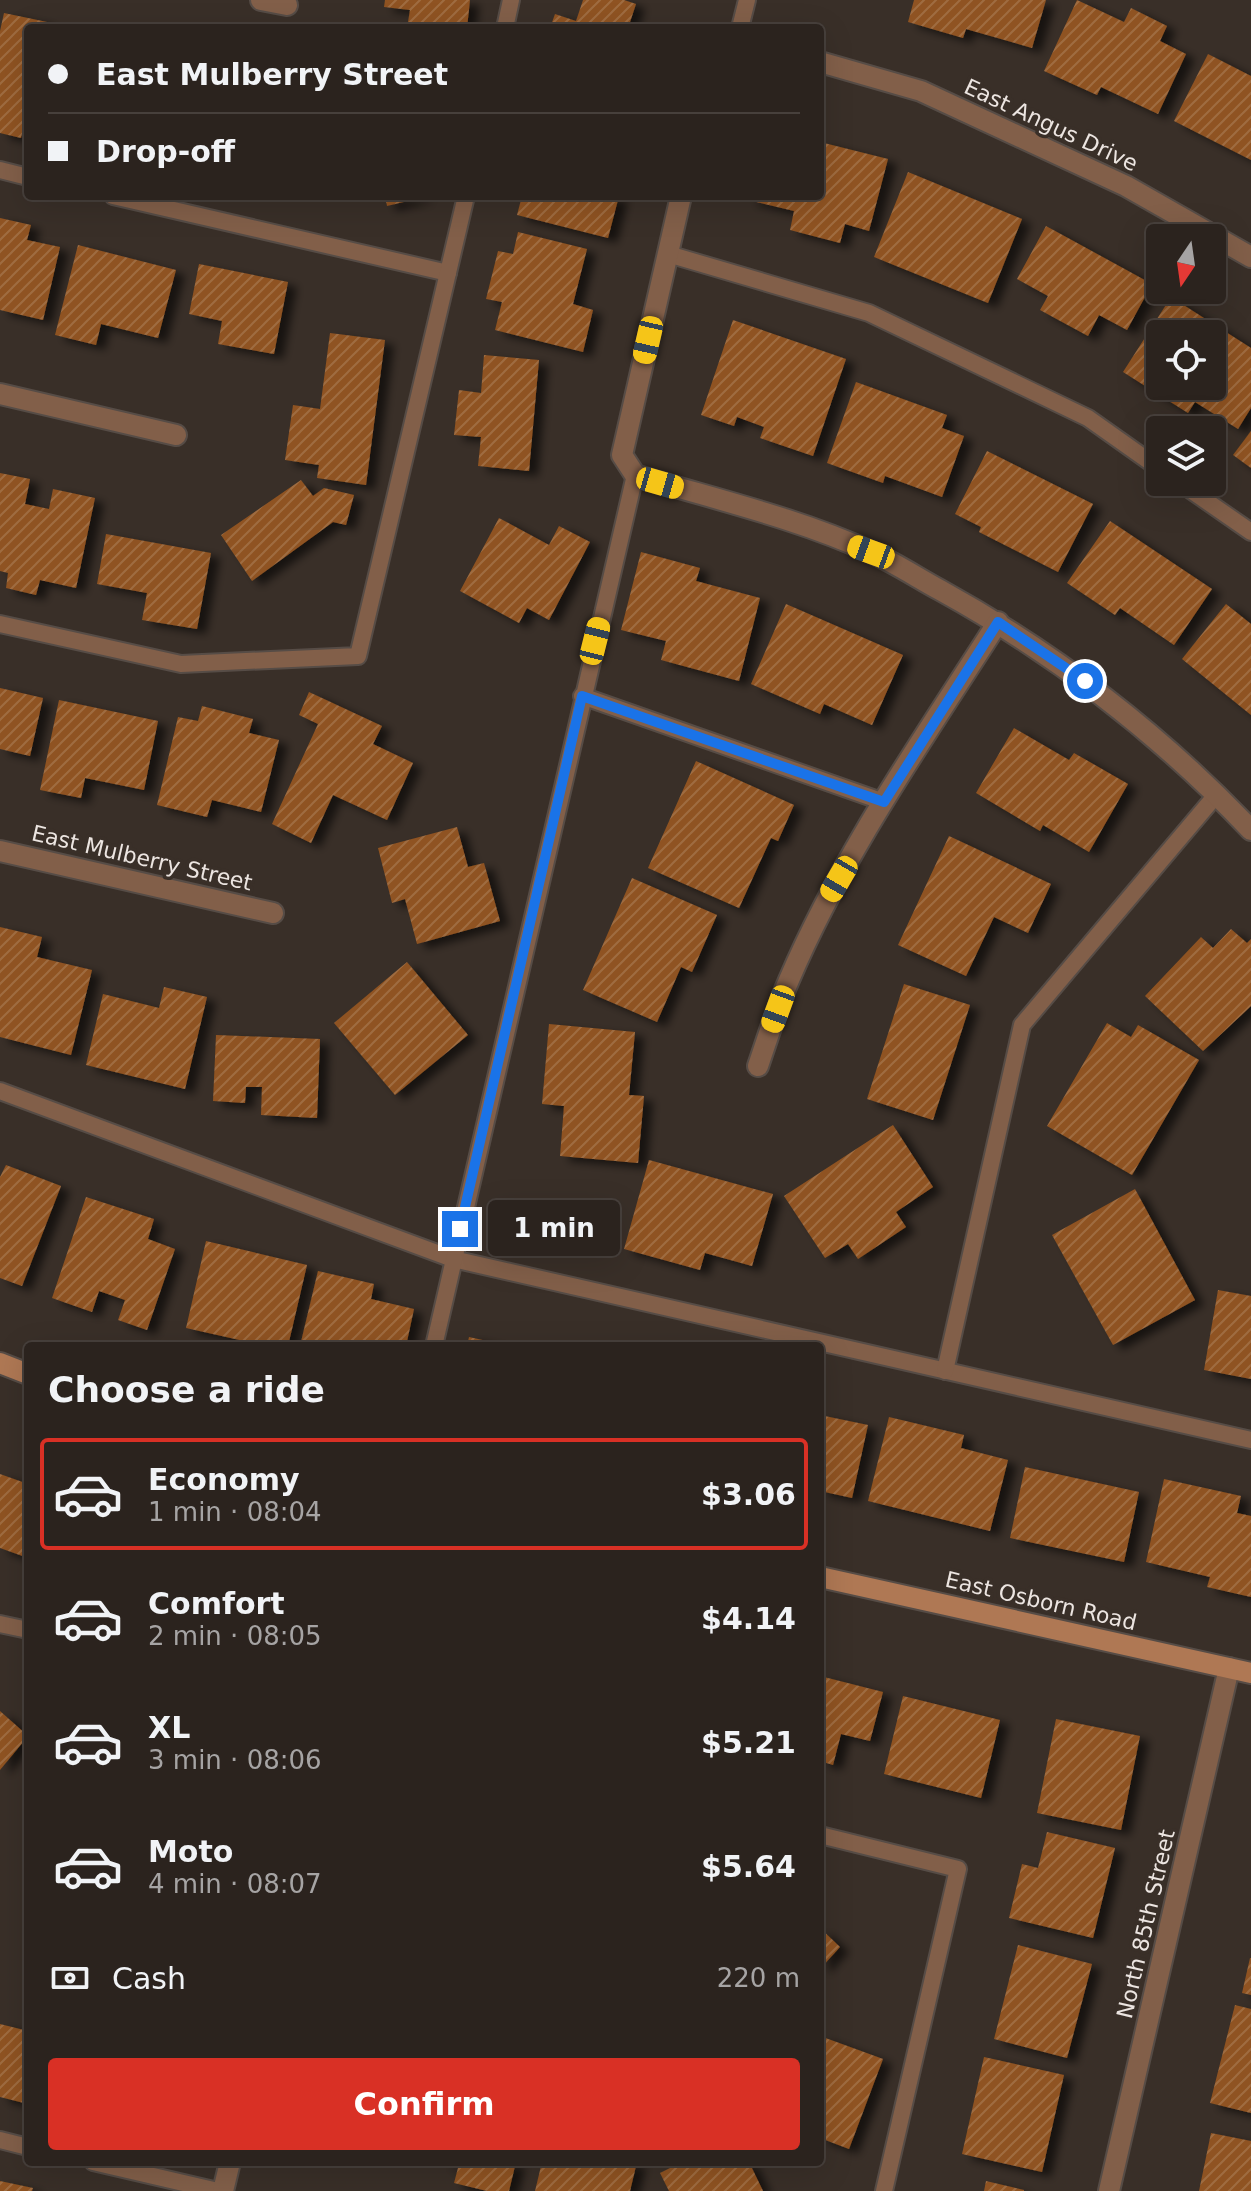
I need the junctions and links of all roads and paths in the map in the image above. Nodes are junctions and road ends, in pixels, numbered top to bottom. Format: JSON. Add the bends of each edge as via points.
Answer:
{"nodes":[{"id":1,"x":261,"y":0,"type":"edge"},
{"id":2,"x":511,"y":0,"type":"edge"},
{"id":3,"x":747,"y":0,"type":"edge"},
{"id":4,"x":287,"y":5,"type":"dead end"},
{"id":5,"x":506,"y":24,"type":"edge"},
{"id":6,"x":741,"y":24,"type":"edge"},
{"id":7,"x":824,"y":63,"type":"edge"},
{"id":8,"x":0,"y":170,"type":"edge"},
{"id":9,"x":24,"y":176,"type":"edge"},
{"id":10,"x":130,"y":200,"type":"edge"},
{"id":11,"x":465,"y":200,"type":"edge"},
{"id":12,"x":680,"y":200,"type":"edge"},
{"id":13,"x":668,"y":254,"type":"junction"},
{"id":14,"x":1251,"y":257,"type":"edge"},
{"id":15,"x":448,"y":273,"type":"junction"},
{"id":16,"x":0,"y":394,"type":"edge"},
{"id":17,"x":176,"y":435,"type":"dead end"},
{"id":18,"x":1146,"y":459,"type":"edge"},
{"id":19,"x":635,"y":475,"type":"junction"},
{"id":20,"x":1199,"y":496,"type":"edge"},
{"id":21,"x":1251,"y":532,"type":"edge"},
{"id":22,"x":998,"y":622,"type":"junction"},
{"id":23,"x":0,"y":624,"type":"edge"},
{"id":24,"x":582,"y":696,"type":"junction"},
{"id":25,"x":1217,"y":794,"type":"junction"},
{"id":26,"x":884,"y":802,"type":"junction"},
{"id":27,"x":1251,"y":830,"type":"edge"},
{"id":28,"x":0,"y":851,"type":"edge"},
{"id":29,"x":273,"y":913,"type":"dead end"},
{"id":30,"x":758,"y":1066,"type":"dead end"},
{"id":31,"x":0,"y":1091,"type":"edge"},
{"id":32,"x":453,"y":1259,"type":"junction"},
{"id":33,"x":435,"y":1342,"type":"edge"},
{"id":34,"x":818,"y":1342,"type":"edge"},
{"id":35,"x":824,"y":1343,"type":"edge"},
{"id":36,"x":0,"y":1363,"type":"edge"},
{"id":37,"x":945,"y":1371,"type":"junction"},
{"id":38,"x":24,"y":1372,"type":"edge"},
{"id":39,"x":1251,"y":1440,"type":"edge"},
{"id":40,"x":824,"y":1578,"type":"edge"},
{"id":41,"x":0,"y":1624,"type":"edge"},
{"id":42,"x":24,"y":1629,"type":"edge"},
{"id":43,"x":1229,"y":1668,"type":"junction"},
{"id":44,"x":1251,"y":1673,"type":"edge"},
{"id":45,"x":824,"y":1836,"type":"edge"},
{"id":46,"x":0,"y":2140,"type":"edge"},
{"id":47,"x":24,"y":2146,"type":"edge"},
{"id":48,"x":111,"y":2166,"type":"edge"},
{"id":49,"x":229,"y":2166,"type":"edge"},
{"id":50,"x":221,"y":2191,"type":"edge"},
{"id":51,"x":884,"y":2191,"type":"edge"},
{"id":52,"x":1109,"y":2191,"type":"edge"}],
"edges":[{"from":1,"to":4,"type":"street"},
{"from":2,"to":5,"type":"lane"},
{"from":3,"to":6,"type":"lane"},
{"from":7,"to":14,"type":"street","name":"East Angus Drive","via":[[921,91],[1126,186]]},
{"from":8,"to":9,"type":"lane"},
{"from":10,"to":15,"type":"lane"},
{"from":11,"to":15,"type":"lane"},
{"from":12,"to":13,"type":"street"},
{"from":13,"to":18,"type":"lane","via":[[869,313],[1088,418]]},
{"from":13,"to":19,"type":"street","via":[[622,455]]},
{"from":15,"to":23,"type":"lane","via":[[358,656],[181,664]]},
{"from":16,"to":17,"type":"street"},
{"from":19,"to":22,"type":"street","via":[[871,552]]},
{"from":19,"to":24,"type":"lane"},
{"from":20,"to":21,"type":"lane"},
{"from":22,"to":25,"type":"street","via":[[1107,696]]},
{"from":22,"to":26,"type":"street"},
{"from":24,"to":26,"type":"lane"},
{"from":24,"to":32,"type":"lane"},
{"from":25,"to":27,"type":"street"},
{"from":25,"to":37,"type":"lane","via":[[1022,1025]]},
{"from":26,"to":30,"type":"street","via":[[818,917]]},
{"from":28,"to":29,"type":"street","name":"East Mulberry Street"},
{"from":31,"to":32,"type":"lane"},
{"from":32,"to":33,"type":"lane"},
{"from":32,"to":34,"type":"lane"},
{"from":35,"to":37,"type":"lane"},
{"from":36,"to":38,"type":"street"},
{"from":37,"to":39,"type":"lane"},
{"from":40,"to":43,"type":"street","name":"East Osborn Road"},
{"from":41,"to":42,"type":"lane"},
{"from":43,"to":44,"type":"street","name":"East Osborn Road"},
{"from":43,"to":52,"type":"street","name":"North 85th Street"},
{"from":45,"to":51,"type":"lane","via":[[958,1869]]},
{"from":46,"to":47,"type":"lane"},
{"from":48,"to":50,"type":"lane"},
{"from":49,"to":50,"type":"street"}]}
